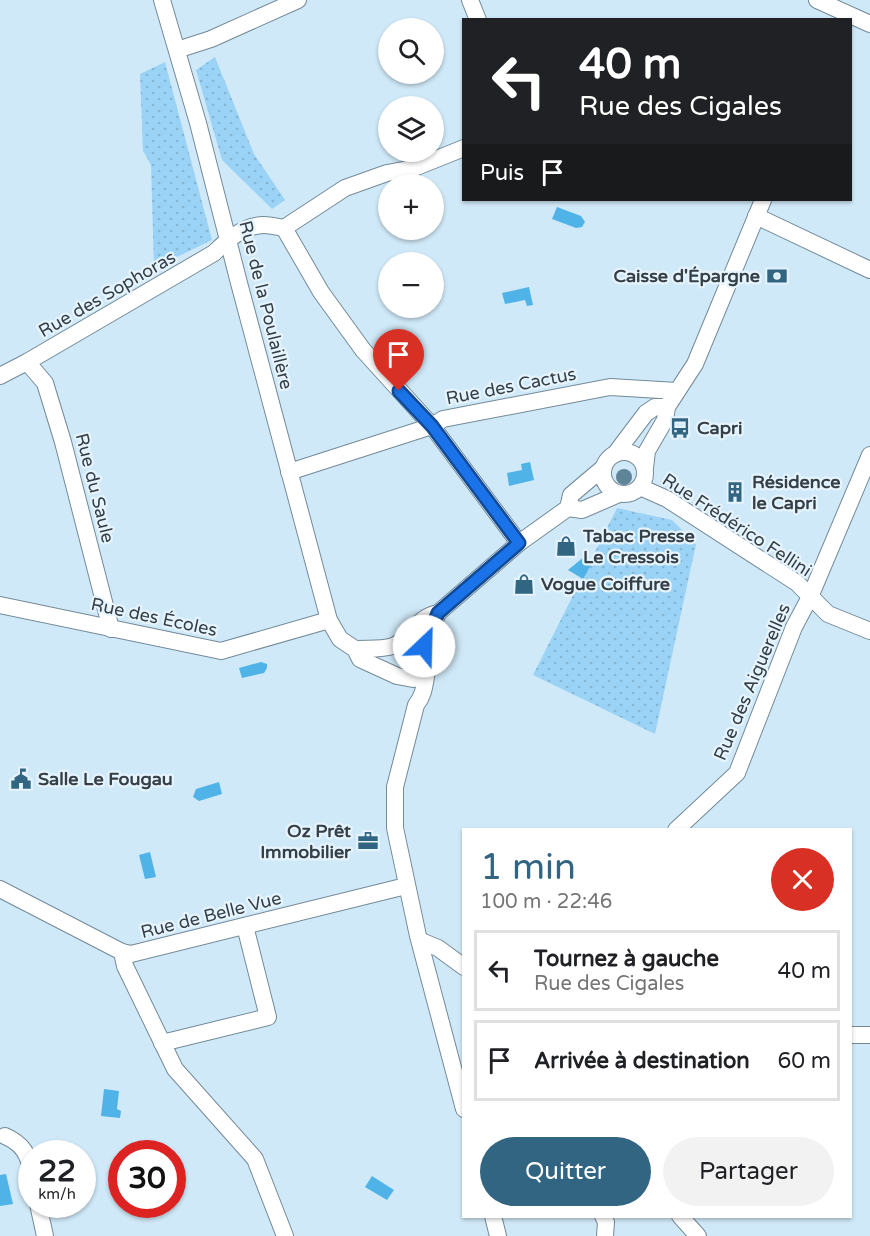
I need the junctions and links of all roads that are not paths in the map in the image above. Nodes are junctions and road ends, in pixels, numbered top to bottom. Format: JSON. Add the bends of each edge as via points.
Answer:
{"nodes":[{"id":1,"x":162,"y":0,"type":"edge"},
{"id":2,"x":298,"y":0,"type":"edge"},
{"id":3,"x":470,"y":0,"type":"edge"},
{"id":4,"x":817,"y":0,"type":"edge"},
{"id":5,"x":845,"y":11,"type":"edge"},
{"id":6,"x":477,"y":18,"type":"edge"},
{"id":7,"x":870,"y":24,"type":"edge"},
{"id":8,"x":177,"y":50,"type":"junction"},
{"id":9,"x":462,"y":149,"type":"edge"},
{"id":10,"x":763,"y":201,"type":"edge"},
{"id":11,"x":756,"y":216,"type":"junction"},
{"id":12,"x":284,"y":228,"type":"junction"},
{"id":13,"x":228,"y":238,"type":"junction"},
{"id":14,"x":870,"y":270,"type":"edge"},
{"id":15,"x":27,"y":362,"type":"junction"},
{"id":16,"x":0,"y":376,"type":"edge"},
{"id":17,"x":677,"y":392,"type":"junction"},
{"id":18,"x":667,"y":407,"type":"junction"},
{"id":19,"x":432,"y":426,"type":"junction"},
{"id":20,"x":615,"y":454,"type":"junction"},
{"id":21,"x":870,"y":455,"type":"edge"},
{"id":22,"x":603,"y":468,"type":"junction"},
{"id":23,"x":645,"y":468,"type":"junction"},
{"id":24,"x":289,"y":472,"type":"junction"},
{"id":25,"x":640,"y":487,"type":"junction"},
{"id":26,"x":863,"y":488,"type":"edge"},
{"id":27,"x":620,"y":494,"type":"junction"},
{"id":28,"x":567,"y":508,"type":"junction"},
{"id":29,"x":519,"y":543,"type":"junction"},
{"id":30,"x":810,"y":597,"type":"junction"},
{"id":31,"x":0,"y":605,"type":"edge"},
{"id":32,"x":438,"y":613,"type":"junction"},
{"id":33,"x":329,"y":620,"type":"junction"},
{"id":34,"x":111,"y":629,"type":"junction"},
{"id":35,"x":870,"y":631,"type":"edge"},
{"id":36,"x":398,"y":643,"type":"junction"},
{"id":37,"x":424,"y":646,"type":"junction"},
{"id":38,"x":355,"y":649,"type":"junction"},
{"id":39,"x":428,"y":664,"type":"junction"},
{"id":40,"x":400,"y":677,"type":"junction"},
{"id":41,"x":416,"y":705,"type":"junction"},
{"id":42,"x":678,"y":828,"type":"edge"},
{"id":43,"x":406,"y":886,"type":"junction"},
{"id":44,"x":0,"y":889,"type":"edge"},
{"id":45,"x":244,"y":926,"type":"junction"},
{"id":46,"x":421,"y":941,"type":"junction"},
{"id":47,"x":122,"y":952,"type":"junction"},
{"id":48,"x":462,"y":966,"type":"edge"},
{"id":49,"x":852,"y":1035,"type":"edge"},
{"id":50,"x":870,"y":1035,"type":"edge"},
{"id":51,"x":162,"y":1043,"type":"junction"},
{"id":52,"x":462,"y":1101,"type":"edge"},
{"id":53,"x":5,"y":1136,"type":"dead end"},
{"id":54,"x":18,"y":1142,"type":"edge"},
{"id":55,"x":41,"y":1218,"type":"edge"},
{"id":56,"x":494,"y":1218,"type":"edge"},
{"id":57,"x":604,"y":1218,"type":"edge"},
{"id":58,"x":682,"y":1218,"type":"edge"},
{"id":59,"x":45,"y":1236,"type":"edge"},
{"id":60,"x":285,"y":1236,"type":"edge"},
{"id":61,"x":498,"y":1236,"type":"edge"},
{"id":62,"x":605,"y":1236,"type":"edge"},
{"id":63,"x":698,"y":1236,"type":"edge"}],
"edges":[{"from":1,"to":8,"type":"street","name":"Rue de la Poulaillère"},
{"from":2,"to":8,"type":"street"},
{"from":3,"to":6,"type":"street"},
{"from":4,"to":5,"type":"street"},
{"from":5,"to":7,"type":"street"},
{"from":8,"to":13,"type":"street","name":"Rue de la Poulaillère"},
{"from":9,"to":12,"type":"street","via":[[345,188]]},
{"from":10,"to":11,"type":"street"},
{"from":11,"to":14,"type":"street"},
{"from":11,"to":17,"type":"street","via":[[695,364]]},
{"from":12,"to":13,"type":"street","name":"Rue des Sophoras","via":[[252,227]]},
{"from":12,"to":19,"type":"street","via":[[321,292],[363,350]]},
{"from":13,"to":15,"type":"street","name":"Rue des Sophoras","via":[[214,253]]},
{"from":13,"to":24,"type":"street","name":"Rue de la Poulaillère"},
{"from":15,"to":16,"type":"street","name":"Rue des Sophoras"},
{"from":15,"to":34,"type":"street","name":"Rue du Saule","via":[[45,383]]},
{"from":17,"to":18,"type":"street"},
{"from":17,"to":19,"type":"street","name":"Rue des Cactus","via":[[610,387],[442,419]]},
{"from":18,"to":20,"type":"street","via":[[655,407],[646,413]]},
{"from":18,"to":23,"type":"street","via":[[665,420],[647,451]]},
{"from":19,"to":24,"type":"street","name":"Rue des Cactus"},
{"from":19,"to":29,"type":"street"},
{"from":20,"to":22,"type":"street"},
{"from":20,"to":23,"type":"street","via":[[632,453]]},
{"from":21,"to":26,"type":"street","name":"Rue des Aiguerelles"},
{"from":22,"to":27,"type":"street","via":[[606,485]]},
{"from":22,"to":28,"type":"street","via":[[572,495]]},
{"from":23,"to":25,"type":"street"},
{"from":24,"to":33,"type":"street","name":"Rue de la Poulaillère"},
{"from":25,"to":27,"type":"street"},
{"from":25,"to":30,"type":"street","name":"Rue Frédérico Fellini","via":[[685,510],[797,583]]},
{"from":26,"to":30,"type":"street","name":"Rue des Aiguerelles"},
{"from":27,"to":28,"type":"street","via":[[582,510]]},
{"from":28,"to":29,"type":"street"},
{"from":29,"to":32,"type":"street"},
{"from":30,"to":35,"type":"street","name":"Rue Frédérico Fellini","via":[[828,614]]},
{"from":30,"to":42,"type":"street","name":"Rue des Aiguerelles","via":[[794,627],[736,773]]},
{"from":31,"to":34,"type":"street","name":"Rue des Écoles"},
{"from":32,"to":36,"type":"street","via":[[427,615]]},
{"from":32,"to":37,"type":"street"},
{"from":33,"to":34,"type":"street","name":"Rue des Écoles","via":[[221,651]]},
{"from":33,"to":38,"type":"street","via":[[340,639]]},
{"from":36,"to":37,"type":"street","via":[[414,640]]},
{"from":36,"to":38,"type":"street","via":[[378,649]]},
{"from":36,"to":40,"type":"street","via":[[388,653],[388,662]]},
{"from":37,"to":39,"type":"street"},
{"from":38,"to":40,"type":"street","via":[[360,659]]},
{"from":39,"to":40,"type":"street","via":[[413,679]]},
{"from":39,"to":41,"type":"street","via":[[423,696]]},
{"from":40,"to":41,"type":"street"},
{"from":41,"to":43,"type":"street","via":[[394,803]]},
{"from":43,"to":45,"type":"street","name":"Rue de Belle Vue"},
{"from":43,"to":46,"type":"street"},
{"from":44,"to":47,"type":"street","name":"Rue de Belle Vue"},
{"from":45,"to":47,"type":"street","name":"Rue de Belle Vue","via":[[140,953]]},
{"from":45,"to":51,"type":"street","via":[[267,1017]]},
{"from":46,"to":48,"type":"street"},
{"from":46,"to":52,"type":"street"},
{"from":47,"to":51,"type":"street"},
{"from":49,"to":50,"type":"street"},
{"from":51,"to":60,"type":"street","via":[[175,1069],[255,1159]]},
{"from":53,"to":54,"type":"street"},
{"from":55,"to":59,"type":"street"},
{"from":56,"to":61,"type":"street"},
{"from":57,"to":62,"type":"street"},
{"from":58,"to":63,"type":"street"}]}
